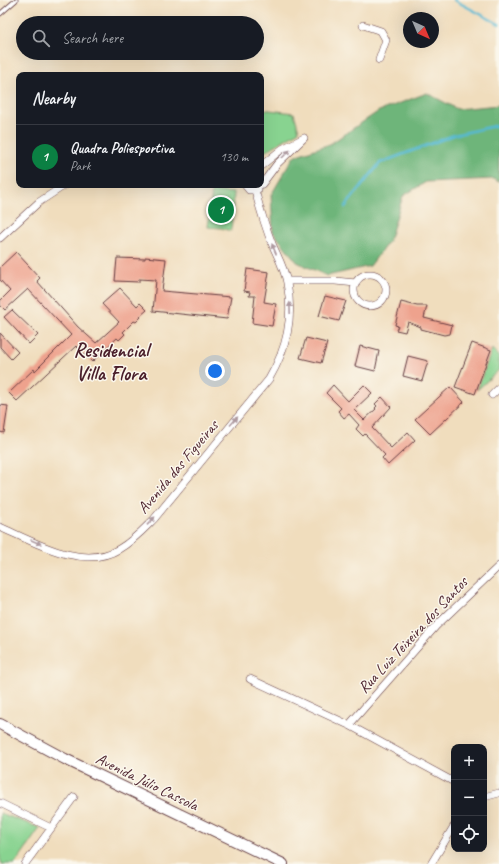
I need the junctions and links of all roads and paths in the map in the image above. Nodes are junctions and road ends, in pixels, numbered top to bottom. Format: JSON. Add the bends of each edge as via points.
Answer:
{"nodes":[{"id":1,"x":16,"y":0,"type":"edge"},
{"id":2,"x":0,"y":14,"type":"edge"},
{"id":3,"x":363,"y":25,"type":"dead end"},
{"id":4,"x":379,"y":60,"type":"dead end"},
{"id":5,"x":264,"y":164,"type":"edge"},
{"id":6,"x":264,"y":178,"type":"edge"},
{"id":7,"x":60,"y":188,"type":"edge"},
{"id":8,"x":246,"y":188,"type":"edge"},
{"id":9,"x":258,"y":188,"type":"edge"},
{"id":10,"x":255,"y":190,"type":"junction"},
{"id":11,"x":0,"y":238,"type":"edge"},
{"id":12,"x":287,"y":281,"type":"junction"},
{"id":13,"x":356,"y":283,"type":"junction"},
{"id":14,"x":499,"y":388,"type":"edge"},
{"id":15,"x":492,"y":394,"type":"dead end"},
{"id":16,"x":0,"y":527,"type":"edge"},
{"id":17,"x":499,"y":566,"type":"edge"},
{"id":18,"x":250,"y":679,"type":"dead end"},
{"id":19,"x":0,"y":724,"type":"edge"},
{"id":20,"x":348,"y":725,"type":"junction"},
{"id":21,"x":451,"y":780,"type":"edge"},
{"id":22,"x":499,"y":793,"type":"edge"},
{"id":23,"x":487,"y":796,"type":"edge"},
{"id":24,"x":74,"y":797,"type":"dead end"},
{"id":25,"x":0,"y":803,"type":"edge"},
{"id":26,"x":51,"y":828,"type":"junction"},
{"id":27,"x":451,"y":831,"type":"edge"},
{"id":28,"x":25,"y":864,"type":"edge"},
{"id":29,"x":283,"y":864,"type":"edge"},
{"id":30,"x":431,"y":864,"type":"edge"}],
"edges":[{"from":1,"to":2,"type":"lane"},
{"from":3,"to":4,"type":"street","via":[[381,31],[386,40]]},
{"from":6,"to":5,"type":"street","one_way":true,"via":[[304,138],[282,149]]},
{"from":7,"to":11,"type":"street","via":[[39,202]]},
{"from":8,"to":10,"type":"street"},
{"from":9,"to":10,"type":"street"},
{"from":12,"to":10,"type":"street","name":"Avenida das Figueiras","one_way":true,"via":[[260,211]]},
{"from":12,"to":13,"type":"street"},
{"from":16,"to":12,"type":"street","name":"Avenida das Figueiras","one_way":true,"via":[[61,553],[88,558],[118,550],[134,539],[154,519],[275,370],[283,353],[288,330],[290,311]]},
{"from":13,"to":13,"type":"street","via":[[354,293],[363,305],[378,304],[384,296],[385,285],[376,276],[363,276]]},
{"from":14,"to":15,"type":"street"},
{"from":17,"to":20,"type":"street","name":"Rua Luiz Teixeira dos Santos","via":[[436,626]]},
{"from":18,"to":20,"type":"street"},
{"from":19,"to":29,"type":"main road","name":"Avenida Júlio Cassola","via":[[65,759]]},
{"from":20,"to":21,"type":"street"},
{"from":22,"to":23,"type":"street"},
{"from":24,"to":26,"type":"street"},
{"from":25,"to":26,"type":"street"},
{"from":26,"to":28,"type":"street"},
{"from":27,"to":30,"type":"street"}]}
